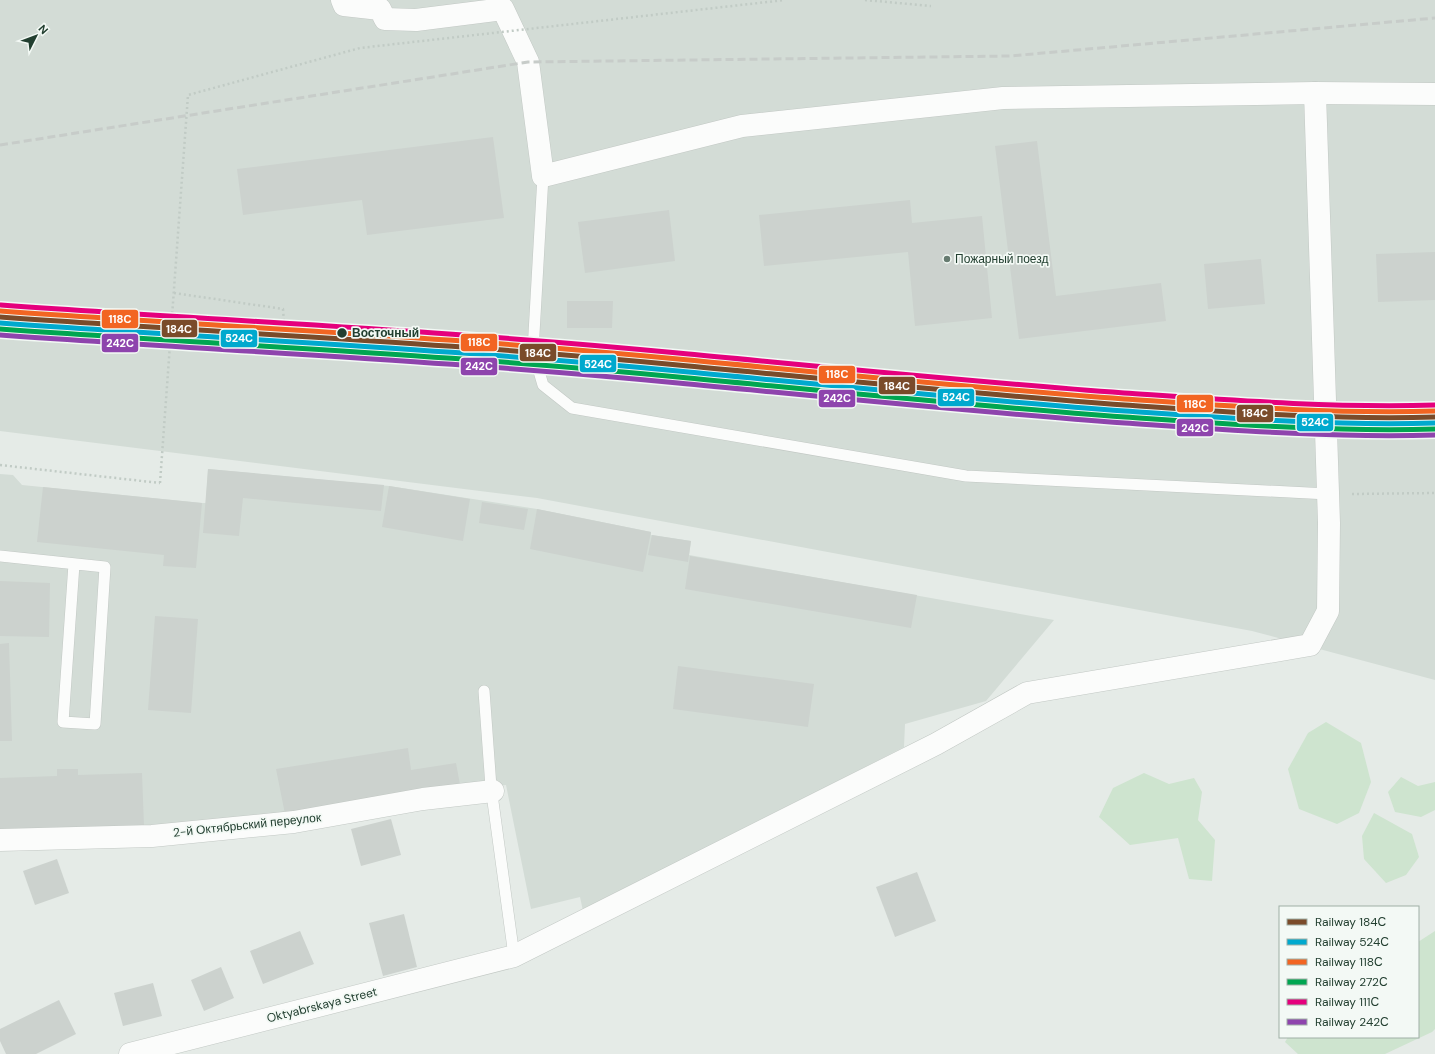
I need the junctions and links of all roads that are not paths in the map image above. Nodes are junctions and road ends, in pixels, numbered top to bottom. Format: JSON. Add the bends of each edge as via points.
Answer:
{"nodes":[{"id":1,"x":342,"y":0,"type":"edge"},
{"id":2,"x":1315,"y":93,"type":"junction"},
{"id":3,"x":1435,"y":94,"type":"edge"},
{"id":4,"x":543,"y":176,"type":"junction"},
{"id":5,"x":1328,"y":494,"type":"junction"},
{"id":6,"x":0,"y":556,"type":"edge"},
{"id":7,"x":74,"y":564,"type":"junction"},
{"id":8,"x":484,"y":691,"type":"dead end"},
{"id":9,"x":493,"y":791,"type":"junction"},
{"id":10,"x":0,"y":840,"type":"edge"},
{"id":11,"x":514,"y":956,"type":"junction"},
{"id":12,"x":130,"y":1054,"type":"edge"}],
"edges":[{"from":1,"to":4,"type":"street","via":[[344,5],[380,9],[385,19],[416,20],[503,9],[528,62]]},
{"from":2,"to":3,"type":"street"},
{"from":2,"to":4,"type":"street","via":[[1003,98],[742,126]]},
{"from":2,"to":5,"type":"street"},
{"from":4,"to":5,"type":"lane","via":[[533,351],[543,385],[572,408],[966,476]]},
{"from":5,"to":11,"type":"street","name":"Oktyabrskaya Street","via":[[1328,611],[1310,645],[1027,694],[936,744]]},
{"from":6,"to":7,"type":"lane"},
{"from":7,"to":7,"type":"lane","via":[[105,567],[95,724],[63,722]]},
{"from":8,"to":9,"type":"lane"},
{"from":9,"to":10,"type":"street","name":"2-й Октябрьский переулок","via":[[422,799],[279,824],[152,836]]},
{"from":9,"to":11,"type":"lane"},
{"from":11,"to":12,"type":"street","name":"Oktyabrskaya Street"}]}
